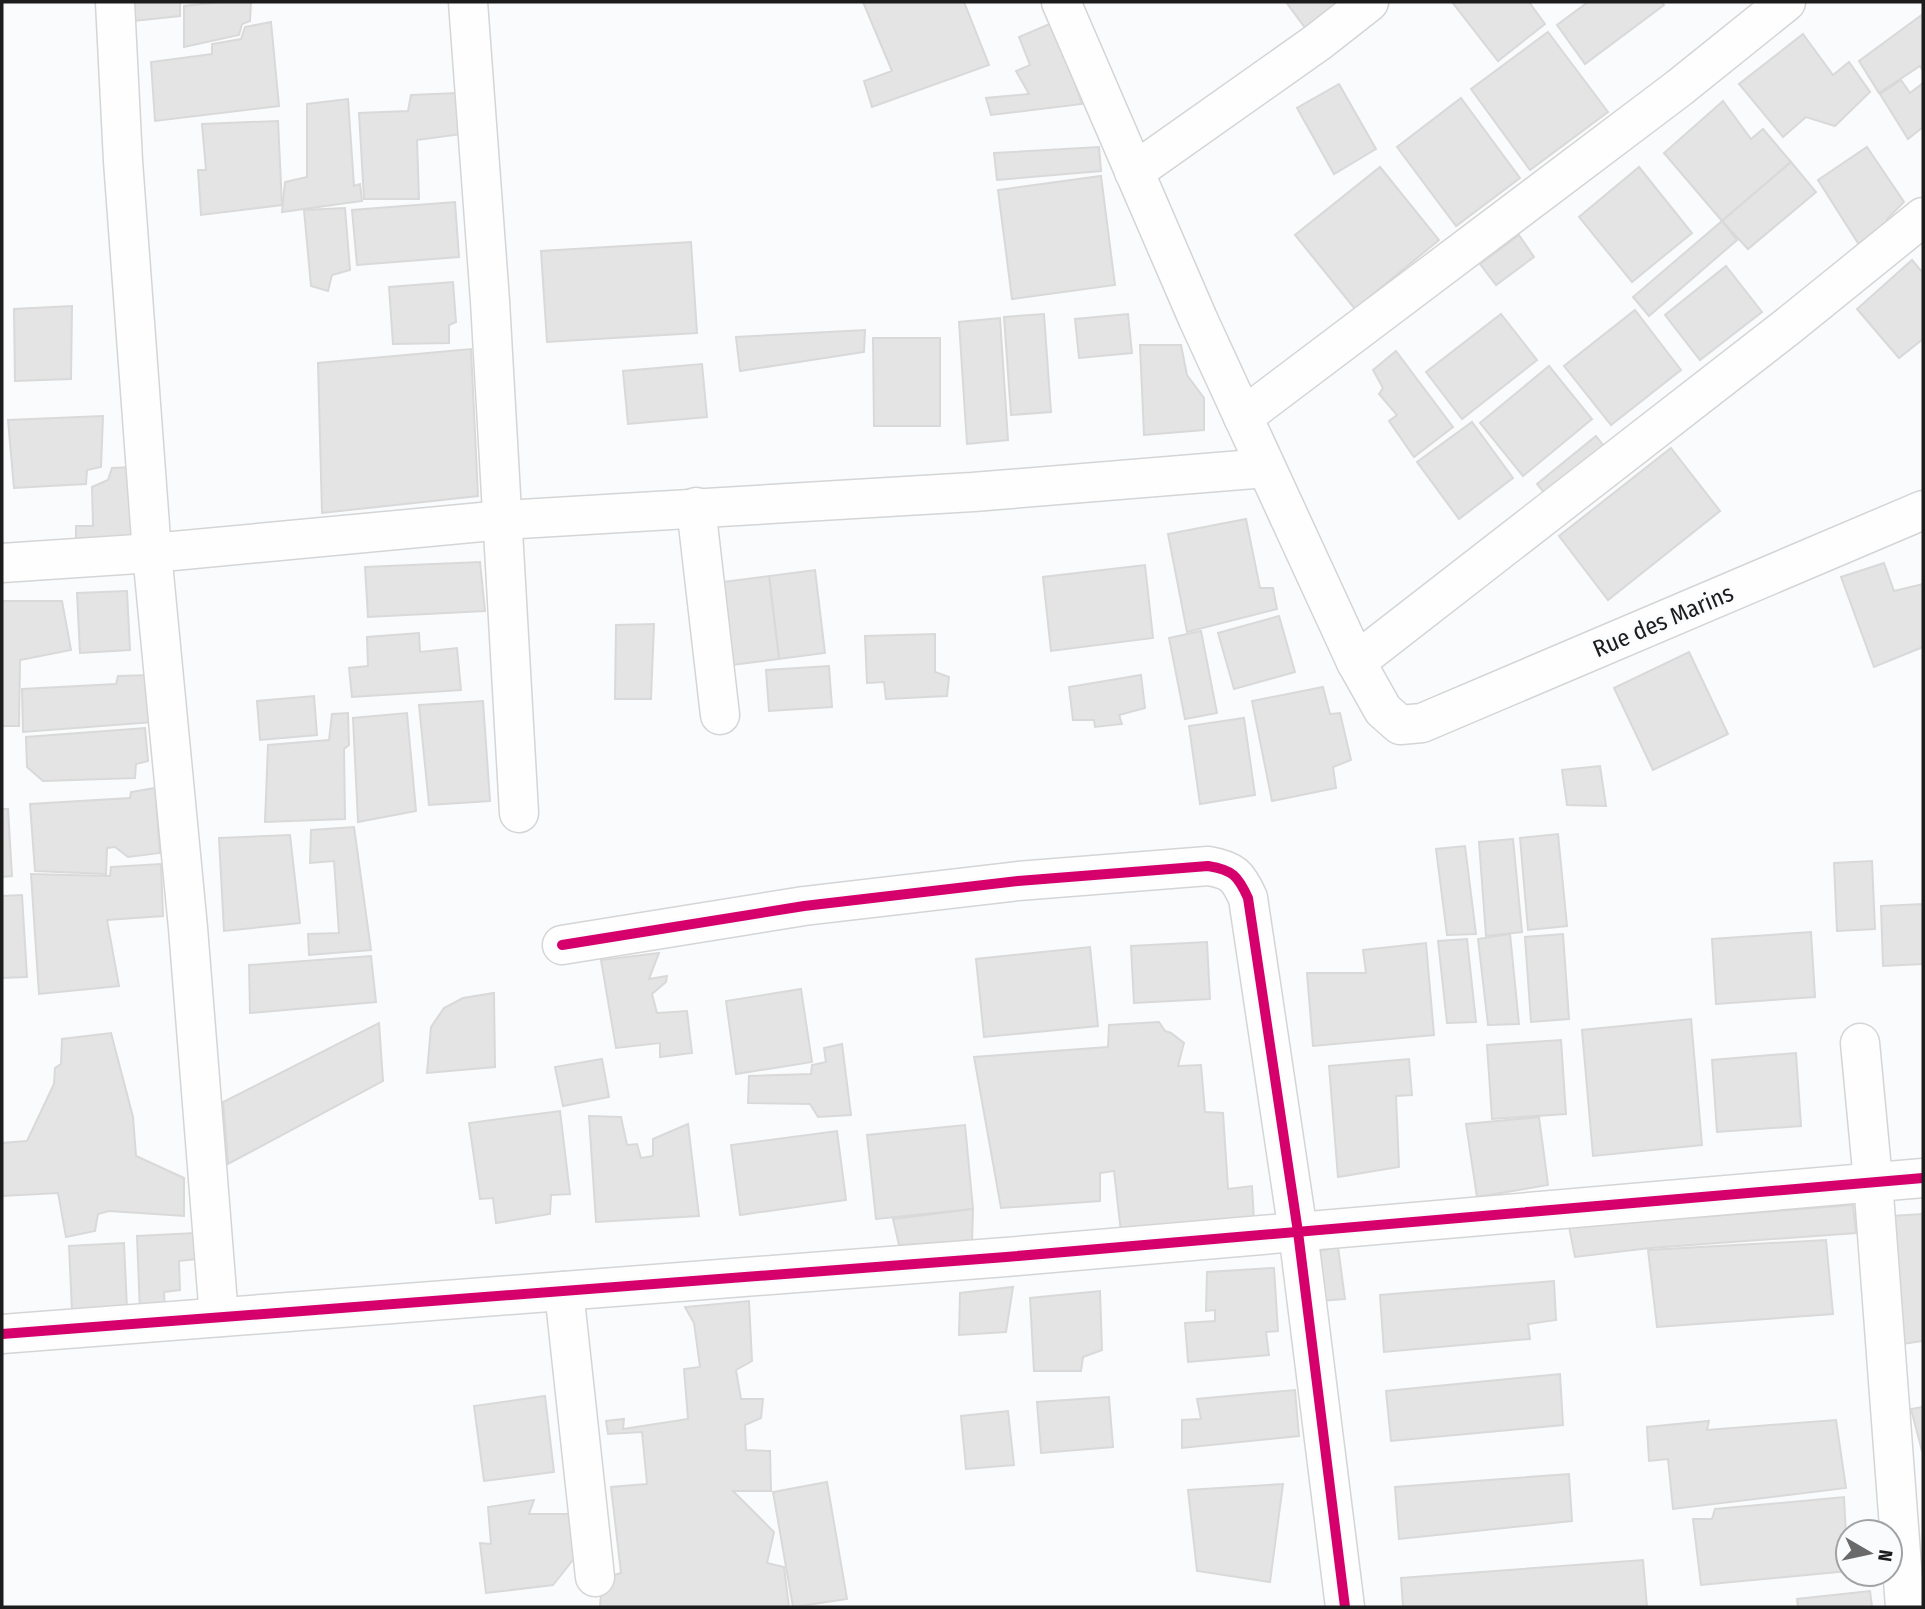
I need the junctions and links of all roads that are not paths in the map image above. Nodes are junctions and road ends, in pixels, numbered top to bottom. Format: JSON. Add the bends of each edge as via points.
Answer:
{"nodes":[{"id":1,"x":115,"y":2,"type":"edge"},
{"id":2,"x":468,"y":2,"type":"edge"},
{"id":3,"x":1061,"y":2,"type":"edge"},
{"id":4,"x":1369,"y":2,"type":"edge"},
{"id":5,"x":1786,"y":2,"type":"edge"},
{"id":6,"x":1134,"y":172,"type":"junction"},
{"id":7,"x":1923,"y":217,"type":"edge"},
{"id":8,"x":1242,"y":417,"type":"junction"},
{"id":9,"x":1266,"y":468,"type":"junction"},
{"id":10,"x":696,"y":507,"type":"junction"},
{"id":11,"x":1923,"y":510,"type":"edge"},
{"id":12,"x":503,"y":520,"type":"junction"},
{"id":13,"x":152,"y":554,"type":"junction"},
{"id":14,"x":2,"y":563,"type":"edge"},
{"id":15,"x":1356,"y":662,"type":"junction"},
{"id":16,"x":720,"y":715,"type":"dead end"},
{"id":17,"x":519,"y":813,"type":"dead end"},
{"id":18,"x":562,"y":945,"type":"dead end"},
{"id":19,"x":1860,"y":1043,"type":"dead end"},
{"id":20,"x":1923,"y":1178,"type":"edge"},
{"id":21,"x":1873,"y":1181,"type":"junction"},
{"id":22,"x":1298,"y":1232,"type":"junction"},
{"id":23,"x":564,"y":1291,"type":"junction"},
{"id":24,"x":219,"y":1317,"type":"junction"},
{"id":25,"x":2,"y":1334,"type":"edge"},
{"id":26,"x":595,"y":1577,"type":"dead end"},
{"id":27,"x":1345,"y":1607,"type":"edge"},
{"id":28,"x":1905,"y":1607,"type":"edge"}],
"edges":[{"from":1,"to":13,"type":"street"},
{"from":2,"to":12,"type":"street"},
{"from":3,"to":6,"type":"street"},
{"from":4,"to":6,"type":"street"},
{"from":5,"to":8,"type":"street"},
{"from":6,"to":8,"type":"street"},
{"from":7,"to":15,"type":"street"},
{"from":8,"to":9,"type":"street"},
{"from":9,"to":10,"type":"street","via":[[973,492]]},
{"from":9,"to":15,"type":"street"},
{"from":10,"to":12,"type":"street"},
{"from":10,"to":16,"type":"street"},
{"from":11,"to":15,"type":"street","name":"Rue des Marins","via":[[1422,723],[1400,725],[1383,710]]},
{"from":12,"to":13,"type":"street"},
{"from":12,"to":17,"type":"street"},
{"from":13,"to":14,"type":"street"},
{"from":13,"to":24,"type":"street"},
{"from":18,"to":22,"type":"street","via":[[804,906],[1018,881],[1208,866],[1226,869],[1239,879],[1248,898]]},
{"from":19,"to":21,"type":"street"},
{"from":20,"to":21,"type":"street"},
{"from":21,"to":22,"type":"street"},
{"from":21,"to":28,"type":"street"},
{"from":22,"to":23,"type":"street"},
{"from":22,"to":27,"type":"street"},
{"from":23,"to":24,"type":"street"},
{"from":23,"to":26,"type":"street"},
{"from":24,"to":25,"type":"street"}]}
